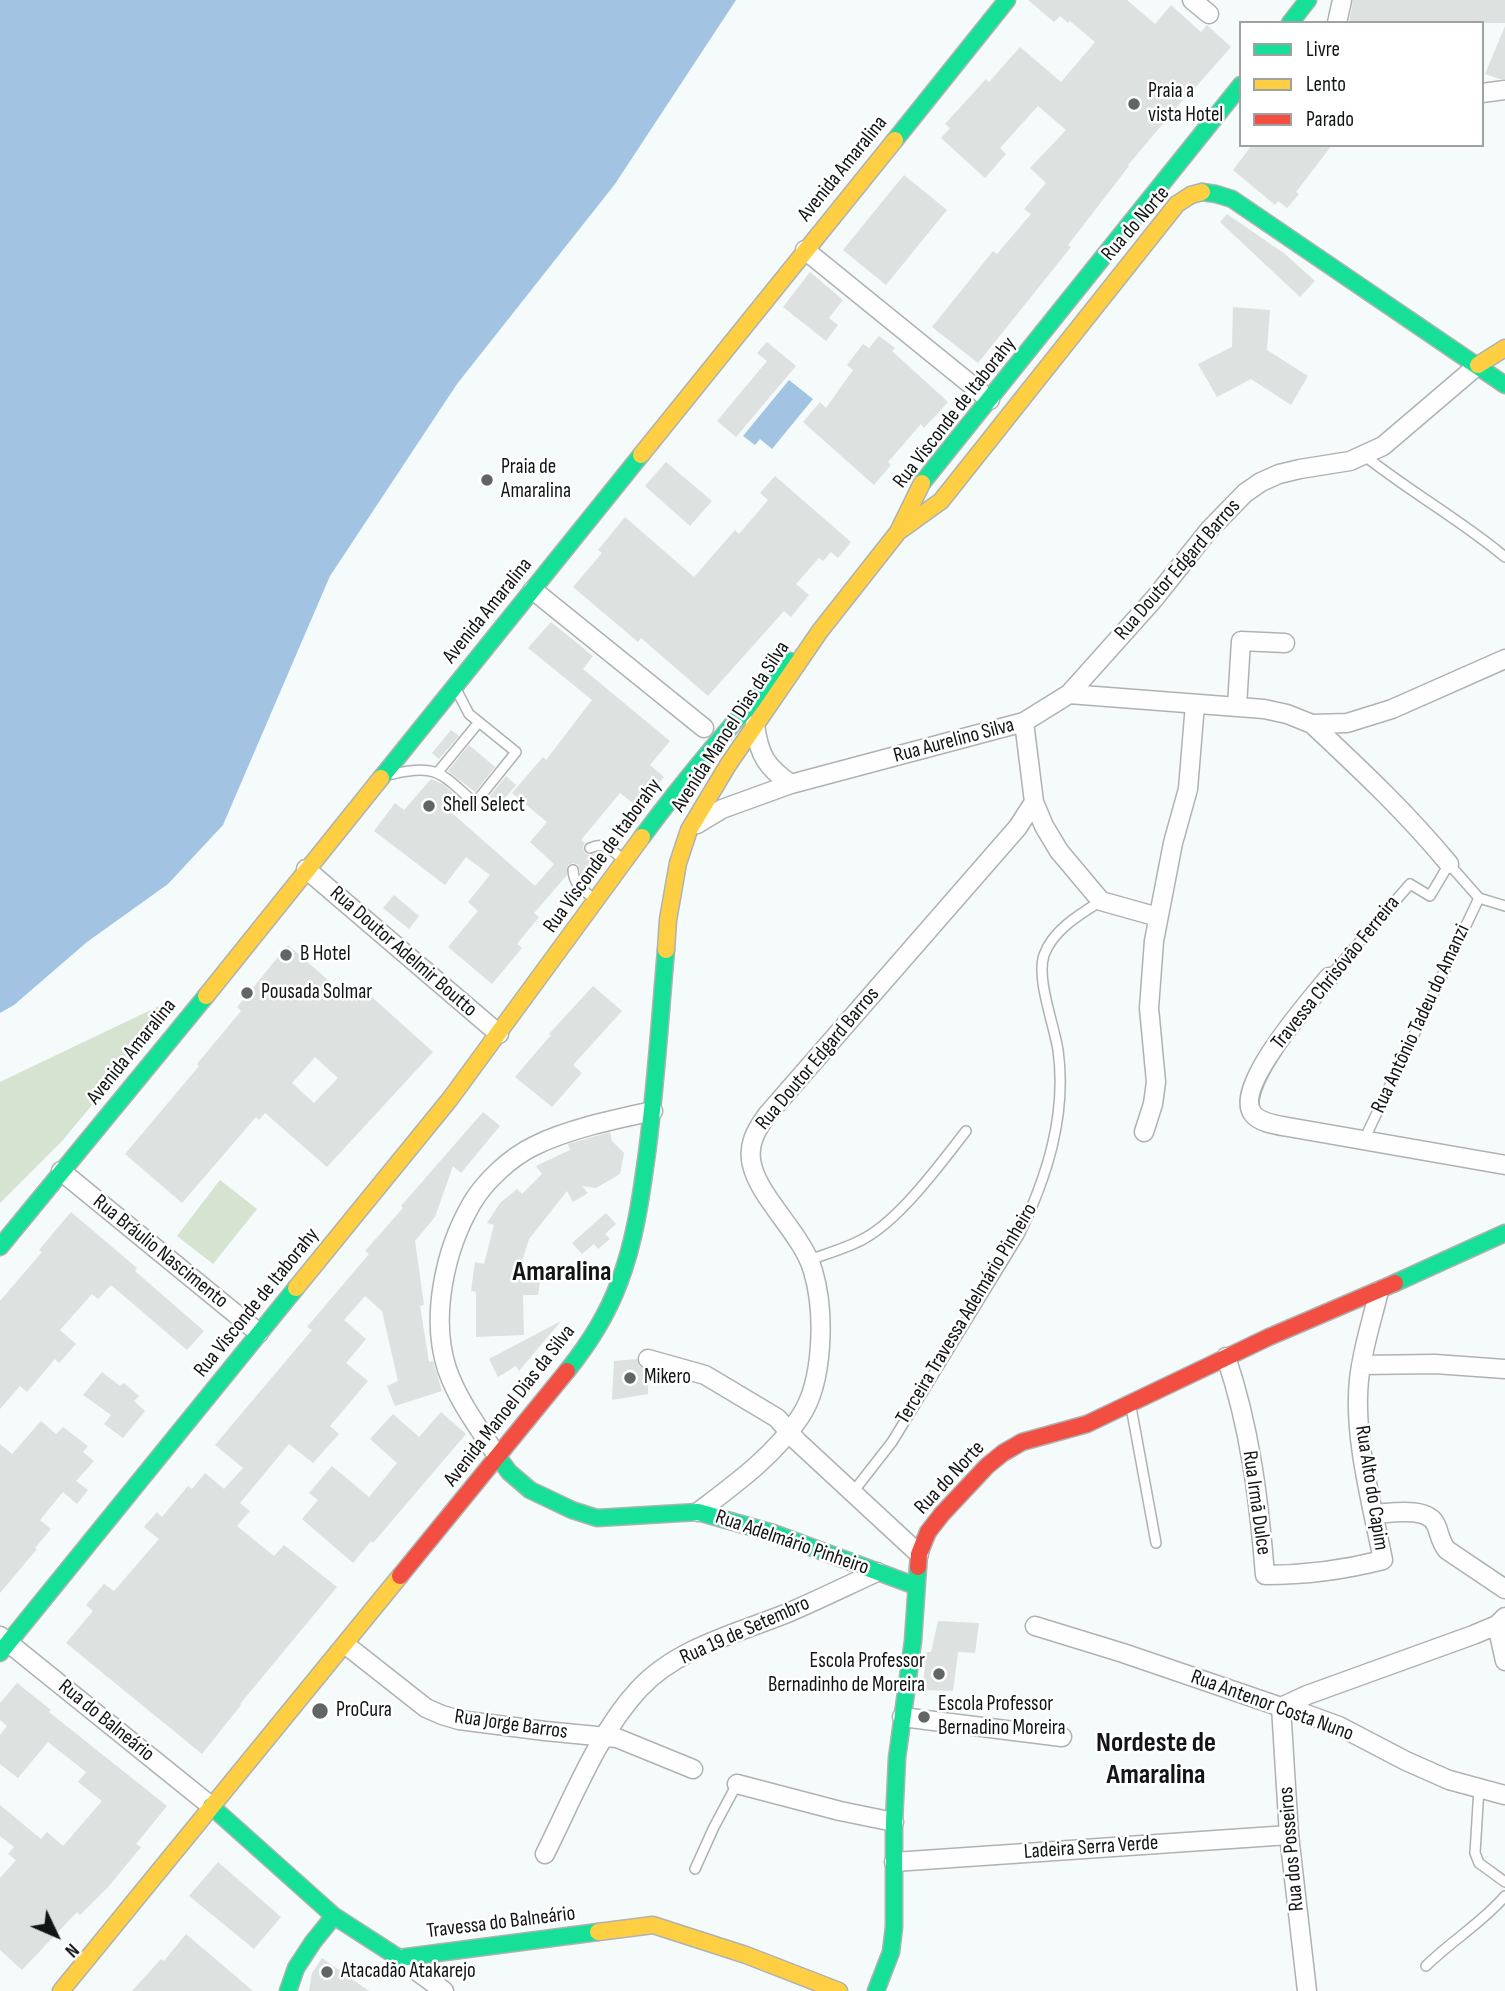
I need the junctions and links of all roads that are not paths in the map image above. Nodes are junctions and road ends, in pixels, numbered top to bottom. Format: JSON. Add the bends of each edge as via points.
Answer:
{"nodes":[{"id":1,"x":1007,"y":0,"type":"edge"},
{"id":2,"x":1192,"y":0,"type":"edge"},
{"id":3,"x":1308,"y":0,"type":"edge"},
{"id":4,"x":1342,"y":0,"type":"edge"},
{"id":5,"x":1209,"y":14,"type":"dead end"},
{"id":6,"x":1292,"y":21,"type":"edge"},
{"id":7,"x":1337,"y":21,"type":"edge"},
{"id":8,"x":1239,"y":88,"type":"edge"},
{"id":9,"x":1505,"y":90,"type":"edge"},
{"id":10,"x":1484,"y":93,"type":"edge"},
{"id":11,"x":805,"y":250,"type":"junction"},
{"id":12,"x":1505,"y":348,"type":"edge"},
{"id":13,"x":1478,"y":365,"type":"junction"},
{"id":14,"x":1505,"y":385,"type":"edge"},
{"id":15,"x":990,"y":400,"type":"junction"},
{"id":16,"x":1365,"y":456,"type":"junction"},
{"id":17,"x":898,"y":532,"type":"junction"},
{"id":18,"x":1505,"y":557,"type":"edge"},
{"id":19,"x":533,"y":590,"type":"junction"},
{"id":20,"x":820,"y":631,"type":"junction"},
{"id":21,"x":1285,"y":643,"type":"dead end"},
{"id":22,"x":1505,"y":659,"type":"edge"},
{"id":23,"x":455,"y":687,"type":"junction"},
{"id":24,"x":1069,"y":694,"type":"junction"},
{"id":25,"x":1195,"y":704,"type":"junction"},
{"id":26,"x":1237,"y":706,"type":"junction"},
{"id":27,"x":479,"y":722,"type":"junction"},
{"id":28,"x":1024,"y":722,"type":"junction"},
{"id":29,"x":1311,"y":724,"type":"junction"},
{"id":30,"x":755,"y":725,"type":"junction"},
{"id":31,"x":704,"y":728,"type":"dead end"},
{"id":32,"x":438,"y":772,"type":"junction"},
{"id":33,"x":382,"y":776,"type":"junction"},
{"id":34,"x":791,"y":784,"type":"junction"},
{"id":35,"x":1034,"y":802,"type":"junction"},
{"id":36,"x":689,"y":830,"type":"junction"},
{"id":37,"x":590,"y":848,"type":"dead end"},
{"id":38,"x":624,"y":860,"type":"junction"},
{"id":39,"x":1449,"y":864,"type":"junction"},
{"id":40,"x":306,"y":869,"type":"junction"},
{"id":41,"x":573,"y":870,"type":"dead end"},
{"id":42,"x":1479,"y":898,"type":"junction"},
{"id":43,"x":596,"y":901,"type":"junction"},
{"id":44,"x":1101,"y":901,"type":"junction"},
{"id":45,"x":1505,"y":906,"type":"edge"},
{"id":46,"x":1158,"y":917,"type":"junction"},
{"id":47,"x":1329,"y":977,"type":"joint"},
{"id":48,"x":499,"y":1034,"type":"junction"},
{"id":49,"x":653,"y":1111,"type":"junction"},
{"id":50,"x":966,"y":1131,"type":"dead end"},
{"id":51,"x":1144,"y":1132,"type":"dead end"},
{"id":52,"x":1363,"y":1140,"type":"junction"},
{"id":53,"x":1505,"y":1165,"type":"edge"},
{"id":54,"x":61,"y":1171,"type":"junction"},
{"id":55,"x":1505,"y":1233,"type":"edge"},
{"id":56,"x":0,"y":1247,"type":"edge"},
{"id":57,"x":809,"y":1260,"type":"junction"},
{"id":58,"x":1379,"y":1291,"type":"junction"},
{"id":59,"x":259,"y":1333,"type":"junction"},
{"id":60,"x":1226,"y":1357,"type":"junction"},
{"id":61,"x":648,"y":1359,"type":"dead end"},
{"id":62,"x":1362,"y":1365,"type":"junction"},
{"id":63,"x":1505,"y":1369,"type":"edge"},
{"id":64,"x":1130,"y":1403,"type":"junction"},
{"id":65,"x":789,"y":1432,"type":"junction"},
{"id":66,"x":498,"y":1457,"type":"junction"},
{"id":67,"x":852,"y":1492,"type":"junction"},
{"id":68,"x":698,"y":1512,"type":"junction"},
{"id":69,"x":1374,"y":1514,"type":"junction"},
{"id":70,"x":1156,"y":1543,"type":"dead end"},
{"id":71,"x":919,"y":1554,"type":"junction"},
{"id":72,"x":1383,"y":1560,"type":"joint"},
{"id":73,"x":877,"y":1572,"type":"junction"},
{"id":74,"x":916,"y":1586,"type":"junction"},
{"id":75,"x":1505,"y":1589,"type":"edge"},
{"id":76,"x":1501,"y":1621,"type":"edge"},
{"id":77,"x":1035,"y":1626,"type":"dead end"},
{"id":78,"x":3,"y":1644,"type":"edge"},
{"id":79,"x":346,"y":1645,"type":"junction"},
{"id":80,"x":1505,"y":1661,"type":"edge"},
{"id":81,"x":1281,"y":1707,"type":"junction"},
{"id":82,"x":902,"y":1717,"type":"junction"},
{"id":83,"x":604,"y":1735,"type":"junction"},
{"id":84,"x":1062,"y":1737,"type":"dead end"},
{"id":85,"x":693,"y":1769,"type":"dead end"},
{"id":86,"x":737,"y":1784,"type":"joint"},
{"id":87,"x":1479,"y":1788,"type":"junction"},
{"id":88,"x":1505,"y":1795,"type":"edge"},
{"id":89,"x":211,"y":1806,"type":"junction"},
{"id":90,"x":894,"y":1822,"type":"junction"},
{"id":91,"x":1289,"y":1835,"type":"junction"},
{"id":92,"x":545,"y":1854,"type":"dead end"},
{"id":93,"x":894,"y":1862,"type":"junction"},
{"id":94,"x":695,"y":1869,"type":"dead end"},
{"id":95,"x":1505,"y":1882,"type":"edge"},
{"id":96,"x":1505,"y":1896,"type":"edge"},
{"id":97,"x":334,"y":1916,"type":"junction"},
{"id":98,"x":399,"y":1958,"type":"junction"},
{"id":99,"x":1426,"y":1966,"type":"dead end"},
{"id":100,"x":61,"y":1991,"type":"edge"},
{"id":101,"x":288,"y":1991,"type":"edge"},
{"id":102,"x":444,"y":1991,"type":"edge"},
{"id":103,"x":839,"y":1991,"type":"edge"},
{"id":104,"x":876,"y":1991,"type":"edge"},
{"id":105,"x":1307,"y":1991,"type":"edge"}],
"edges":[{"from":1,"to":11,"type":"street","name":"Avenida Amaralina"},
{"from":2,"to":5,"type":"street"},
{"from":3,"to":6,"type":"street"},
{"from":4,"to":7,"type":"street"},
{"from":8,"to":15,"type":"street","name":"Rua Visconde de Itaborahy"},
{"from":9,"to":10,"type":"street"},
{"from":11,"to":15,"type":"street"},
{"from":11,"to":19,"type":"street","name":"Avenida Amaralina"},
{"from":12,"to":13,"type":"street"},
{"from":13,"to":14,"type":"street","name":"Rua do Norte"},
{"from":13,"to":16,"type":"street","name":"Rua Doutor Edgard Barros","via":[[1383,446]]},
{"from":13,"to":17,"type":"street","name":"Rua do Norte","via":[[1232,198],[1203,191],[1189,195],[1154,232],[941,501]]},
{"from":15,"to":17,"type":"street","name":"Rua Visconde de Itaborahy","via":[[921,485]]},
{"from":16,"to":18,"type":"lane"},
{"from":16,"to":24,"type":"street","name":"Rua Doutor Edgard Barros","via":[[1279,474],[1245,493]]},
{"from":17,"to":20,"type":"street","name":"Rua Visconde de Itaborahy"},
{"from":19,"to":23,"type":"street","name":"Avenida Amaralina"},
{"from":19,"to":31,"type":"street"},
{"from":20,"to":30,"type":"street","name":"Avenida Manoel Dias da Silva"},
{"from":20,"to":38,"type":"street","name":"Rua Visconde de Itaborahy","via":[[717,739]]},
{"from":21,"to":26,"type":"street","via":[[1241,641]]},
{"from":22,"to":29,"type":"street","via":[[1367,718]]},
{"from":23,"to":27,"type":"lane"},
{"from":23,"to":33,"type":"street","name":"Avenida Amaralina"},
{"from":24,"to":25,"type":"street"},
{"from":24,"to":28,"type":"street","name":"Rua Aurelino Silva"},
{"from":25,"to":26,"type":"street"},
{"from":25,"to":46,"type":"street","via":[[1188,789]]},
{"from":26,"to":29,"type":"street","via":[[1287,714]]},
{"from":27,"to":32,"type":"lane"},
{"from":27,"to":32,"type":"lane","via":[[516,752],[475,803]]},
{"from":28,"to":34,"type":"street","name":"Rua Aurelino Silva"},
{"from":28,"to":35,"type":"street"},
{"from":29,"to":39,"type":"street","via":[[1377,784]]},
{"from":30,"to":34,"type":"street","via":[[766,762]]},
{"from":30,"to":36,"type":"street","name":"Avenida Manoel Dias da Silva"},
{"from":32,"to":33,"type":"lane","via":[[425,768]]},
{"from":33,"to":40,"type":"street","name":"Avenida Amaralina"},
{"from":34,"to":36,"type":"street","name":"Rua Aurelino Silva","via":[[722,809]]},
{"from":35,"to":44,"type":"street","via":[[1059,851]]},
{"from":35,"to":57,"type":"street","name":"Rua Doutor Edgard Barros","via":[[1018,827],[752,1139],[751,1164],[756,1177]]},
{"from":36,"to":49,"type":"street","name":"Avenida Manoel Dias da Silva","via":[[668,920]]},
{"from":37,"to":38,"type":"lane","via":[[604,845]]},
{"from":38,"to":43,"type":"street","name":"Rua Visconde de Itaborahy"},
{"from":39,"to":42,"type":"lane"},
{"from":39,"to":47,"type":"lane","name":"Travessa Chrisóvâo Ferreira","via":[[1430,896],[1410,884]]},
{"from":40,"to":48,"type":"street","name":"Rua Doutor Adelmir Boutto"},
{"from":40,"to":54,"type":"street","name":"Avenida Amaralina"},
{"from":41,"to":43,"type":"lane","via":[[573,880]]},
{"from":42,"to":45,"type":"lane"},
{"from":42,"to":52,"type":"lane","name":"Rua Antônio Tadeu do Amanzi"},
{"from":43,"to":48,"type":"street","name":"Rua Visconde de Itaborahy"},
{"from":44,"to":46,"type":"street"},
{"from":44,"to":67,"type":"lane","name":"Terceira Travessa Adelmário Pinheiro","via":[[1061,930],[1043,956],[1061,1090],[1050,1157],[1035,1201],[1019,1235],[892,1442]]},
{"from":46,"to":51,"type":"street","via":[[1149,1008],[1156,1082]]},
{"from":47,"to":52,"type":"street","name":"Travessa Chrisóvâo Ferreira","via":[[1266,1058],[1249,1106],[1263,1121]]},
{"from":48,"to":59,"type":"street","name":"Rua Visconde de Itaborahy"},
{"from":49,"to":66,"type":"street","name":"Avenida Manoel Dias da Silva","via":[[640,1208],[618,1286],[579,1356]]},
{"from":49,"to":66,"type":"street","name":"Rua Adelmário Pinheiro","via":[[532,1147],[489,1181],[459,1228],[445,1279],[441,1336],[447,1369],[459,1396]]},
{"from":50,"to":57,"type":"lane","via":[[880,1228],[851,1245]]},
{"from":52,"to":53,"type":"street","name":"Travessa Chrisóvâo Ferreira"},
{"from":54,"to":56,"type":"street","name":"Avenida Amaralina"},
{"from":54,"to":59,"type":"street","name":"Rua Bráulio Nascimento"},
{"from":55,"to":58,"type":"street","name":"Rua do Norte"},
{"from":57,"to":65,"type":"street","name":"Rua Doutor Edgard Barros","via":[[817,1290],[818,1361],[809,1401]]},
{"from":58,"to":60,"type":"street","name":"Rua do Norte"},
{"from":58,"to":62,"type":"street","name":"Rua Alto do Capim"},
{"from":59,"to":78,"type":"street","name":"Rua Visconde de Itaborahy"},
{"from":60,"to":64,"type":"street","name":"Rua do Norte"},
{"from":60,"to":72,"type":"street","name":"Rua Irmã Dulce","via":[[1241,1405],[1256,1488],[1265,1575],[1321,1572]]},
{"from":61,"to":65,"type":"street","via":[[705,1375],[777,1418]]},
{"from":62,"to":63,"type":"street"},
{"from":62,"to":69,"type":"street","name":"Rua Alto do Capim","via":[[1359,1420]]},
{"from":64,"to":70,"type":"lane"},
{"from":64,"to":71,"type":"street","name":"Rua do Norte","via":[[1087,1424],[1003,1452],[942,1514]]},
{"from":65,"to":67,"type":"street"},
{"from":65,"to":68,"type":"street","name":"Rua Doutor Edgard Barros","via":[[758,1464]]},
{"from":66,"to":68,"type":"street","name":"Rua Adelmário Pinheiro","via":[[530,1490],[597,1518]]},
{"from":66,"to":79,"type":"street","name":"Avenida Manoel Dias da Silva"},
{"from":67,"to":71,"type":"street"},
{"from":68,"to":73,"type":"street","name":"Rua Adelmário Pinheiro","via":[[773,1533]]},
{"from":69,"to":72,"type":"street","name":"Rua Alto do Capim"},
{"from":69,"to":75,"type":"street","via":[[1431,1517],[1447,1550]]},
{"from":71,"to":74,"type":"street","name":"Rua do Norte"},
{"from":73,"to":74,"type":"street","name":"Rua Adelmário Pinheiro"},
{"from":73,"to":83,"type":"street","name":"Rua 19 de Setembro","via":[[683,1656],[640,1689]]},
{"from":74,"to":82,"type":"street","name":"Rua do Norte"},
{"from":76,"to":80,"type":"street"},
{"from":76,"to":81,"type":"street"},
{"from":77,"to":81,"type":"street","name":"Rua Antenor Costa Nuno"},
{"from":78,"to":89,"type":"street","name":"Rua do Balneário"},
{"from":79,"to":83,"type":"street","name":"Rua Jorge Barros","via":[[426,1708],[442,1715]]},
{"from":79,"to":89,"type":"street","name":"Avenida Manoel Dias da Silva"},
{"from":81,"to":87,"type":"street","name":"Rua Antenor Costa Nuno","via":[[1339,1727],[1449,1780]]},
{"from":81,"to":91,"type":"street","name":"Rua dos Posseiros"},
{"from":82,"to":84,"type":"street"},
{"from":82,"to":90,"type":"street","name":"Rua do Norte"},
{"from":83,"to":85,"type":"street","name":"Rua Jorge Barros"},
{"from":83,"to":92,"type":"street","name":"Rua 19 de Setembro"},
{"from":86,"to":90,"type":"street"},
{"from":86,"to":94,"type":"lane"},
{"from":87,"to":88,"type":"street","name":"Rua Antenor Costa Nuno"},
{"from":87,"to":95,"type":"lane","via":[[1475,1853],[1479,1863]]},
{"from":89,"to":97,"type":"street"},
{"from":89,"to":100,"type":"street","name":"Avenida Manoel Dias da Silva"},
{"from":90,"to":93,"type":"street","name":"Rua do Norte"},
{"from":91,"to":93,"type":"street","name":"Ladeira Serra Verde"},
{"from":91,"to":105,"type":"street","name":"Rua dos Posseiros"},
{"from":93,"to":104,"type":"street","name":"Rua do Norte","via":[[891,1952]]},
{"from":96,"to":99,"type":"lane"},
{"from":97,"to":98,"type":"street"},
{"from":97,"to":101,"type":"street","via":[[296,1968]]},
{"from":98,"to":102,"type":"street"},
{"from":98,"to":103,"type":"street","name":"Travessa do Balneário","via":[[653,1925]]}]}
